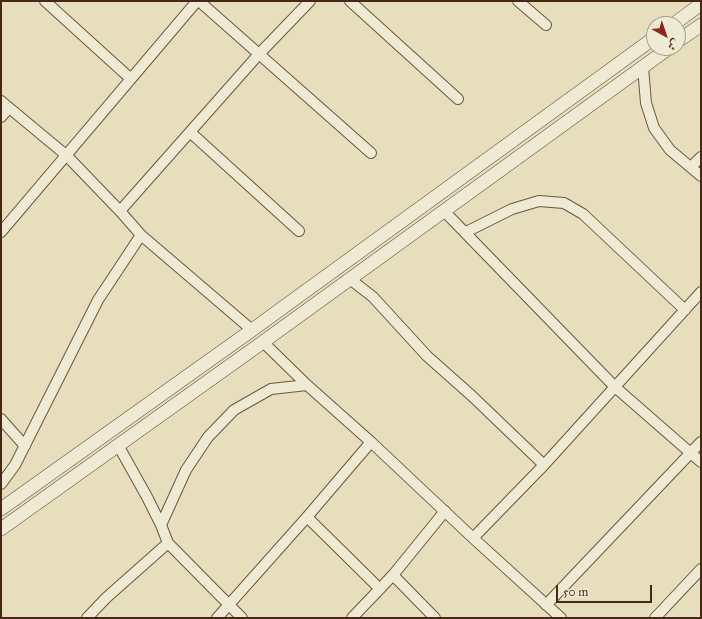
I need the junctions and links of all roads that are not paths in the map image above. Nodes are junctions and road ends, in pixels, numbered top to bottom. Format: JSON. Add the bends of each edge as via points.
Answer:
{"nodes":[{"id":1,"x":45,"y":1,"type":"edge"},
{"id":2,"x":198,"y":1,"type":"edge"},
{"id":3,"x":310,"y":1,"type":"edge"},
{"id":4,"x":350,"y":1,"type":"edge"},
{"id":5,"x":518,"y":1,"type":"edge"},
{"id":6,"x":701,"y":4,"type":"edge"},
{"id":7,"x":685,"y":16,"type":"edge"},
{"id":8,"x":546,"y":25,"type":"dead end"},
{"id":9,"x":701,"y":25,"type":"edge"},
{"id":10,"x":686,"y":35,"type":"edge"},
{"id":11,"x":646,"y":44,"type":"edge"},
{"id":12,"x":259,"y":54,"type":"junction"},
{"id":13,"x":658,"y":56,"type":"edge"},
{"id":14,"x":644,"y":67,"type":"junction"},
{"id":15,"x":130,"y":79,"type":"junction"},
{"id":16,"x":458,"y":99,"type":"dead end"},
{"id":17,"x":1,"y":101,"type":"edge"},
{"id":18,"x":9,"y":108,"type":"junction"},
{"id":19,"x":1,"y":117,"type":"edge"},
{"id":20,"x":190,"y":132,"type":"junction"},
{"id":21,"x":371,"y":153,"type":"dead end"},
{"id":22,"x":66,"y":155,"type":"junction"},
{"id":23,"x":701,"y":157,"type":"edge"},
{"id":24,"x":691,"y":167,"type":"junction"},
{"id":25,"x":701,"y":176,"type":"edge"},
{"id":26,"x":120,"y":211,"type":"junction"},
{"id":27,"x":444,"y":211,"type":"junction"},
{"id":28,"x":298,"y":231,"type":"dead end"},
{"id":29,"x":1,"y":232,"type":"edge"},
{"id":30,"x":466,"y":232,"type":"junction"},
{"id":31,"x":141,"y":235,"type":"junction"},
{"id":32,"x":350,"y":279,"type":"junction"},
{"id":33,"x":701,"y":292,"type":"edge"},
{"id":34,"x":685,"y":310,"type":"junction"},
{"id":35,"x":252,"y":330,"type":"junction"},
{"id":36,"x":263,"y":342,"type":"junction"},
{"id":37,"x":307,"y":385,"type":"junction"},
{"id":38,"x":615,"y":387,"type":"junction"},
{"id":39,"x":1,"y":419,"type":"edge"},
{"id":40,"x":371,"y":442,"type":"junction"},
{"id":41,"x":701,"y":442,"type":"edge"},
{"id":42,"x":118,"y":445,"type":"junction"},
{"id":43,"x":25,"y":446,"type":"junction"},
{"id":44,"x":691,"y":453,"type":"junction"},
{"id":45,"x":701,"y":462,"type":"edge"},
{"id":46,"x":544,"y":465,"type":"junction"},
{"id":47,"x":1,"y":484,"type":"edge"},
{"id":48,"x":1,"y":509,"type":"edge"},
{"id":49,"x":445,"y":511,"type":"junction"},
{"id":50,"x":307,"y":517,"type":"junction"},
{"id":51,"x":161,"y":525,"type":"junction"},
{"id":52,"x":1,"y":529,"type":"edge"},
{"id":53,"x":473,"y":538,"type":"junction"},
{"id":54,"x":168,"y":543,"type":"junction"},
{"id":55,"x":701,"y":569,"type":"edge"},
{"id":56,"x":393,"y":575,"type":"junction"},
{"id":57,"x":380,"y":589,"type":"junction"},
{"id":58,"x":228,"y":605,"type":"junction"},
{"id":59,"x":546,"y":605,"type":"junction"},
{"id":60,"x":87,"y":618,"type":"edge"},
{"id":61,"x":217,"y":618,"type":"edge"},
{"id":62,"x":242,"y":618,"type":"edge"},
{"id":63,"x":352,"y":618,"type":"edge"},
{"id":64,"x":435,"y":618,"type":"edge"},
{"id":65,"x":561,"y":618,"type":"edge"},
{"id":66,"x":655,"y":618,"type":"edge"}],
"edges":[{"from":1,"to":15,"type":"street"},
{"from":2,"to":12,"type":"street"},
{"from":2,"to":15,"type":"street"},
{"from":3,"to":12,"type":"street"},
{"from":4,"to":16,"type":"street"},
{"from":5,"to":8,"type":"street"},
{"from":6,"to":7,"type":"street"},
{"from":9,"to":10,"type":"street"},
{"from":11,"to":35,"type":"street"},
{"from":12,"to":20,"type":"street"},
{"from":12,"to":21,"type":"street"},
{"from":13,"to":14,"type":"street"},
{"from":14,"to":24,"type":"street","via":[[646,103],[654,128],[670,150]]},
{"from":14,"to":27,"type":"street"},
{"from":15,"to":22,"type":"street"},
{"from":17,"to":18,"type":"street"},
{"from":18,"to":19,"type":"street"},
{"from":18,"to":22,"type":"street"},
{"from":20,"to":26,"type":"street"},
{"from":20,"to":28,"type":"street"},
{"from":22,"to":26,"type":"street"},
{"from":22,"to":29,"type":"street"},
{"from":23,"to":24,"type":"street"},
{"from":24,"to":25,"type":"street"},
{"from":26,"to":31,"type":"street"},
{"from":27,"to":30,"type":"street"},
{"from":27,"to":32,"type":"street"},
{"from":30,"to":34,"type":"street","via":[[512,209],[539,201],[564,203],[582,214]]},
{"from":30,"to":38,"type":"street"},
{"from":31,"to":35,"type":"street"},
{"from":31,"to":43,"type":"street","via":[[98,300]]},
{"from":32,"to":36,"type":"street"},
{"from":32,"to":46,"type":"street","via":[[373,297],[427,356]]},
{"from":33,"to":34,"type":"street"},
{"from":34,"to":38,"type":"street"},
{"from":35,"to":48,"type":"street"},
{"from":36,"to":37,"type":"street"},
{"from":36,"to":42,"type":"street"},
{"from":37,"to":40,"type":"street"},
{"from":37,"to":51,"type":"street","via":[[271,389],[234,410],[208,437],[186,470]]},
{"from":38,"to":44,"type":"street"},
{"from":38,"to":46,"type":"street"},
{"from":39,"to":43,"type":"street"},
{"from":40,"to":49,"type":"street"},
{"from":40,"to":50,"type":"street"},
{"from":41,"to":44,"type":"street"},
{"from":42,"to":51,"type":"street"},
{"from":42,"to":52,"type":"street"},
{"from":43,"to":47,"type":"street"},
{"from":44,"to":45,"type":"street"},
{"from":44,"to":59,"type":"street"},
{"from":46,"to":53,"type":"street"},
{"from":49,"to":53,"type":"street"},
{"from":49,"to":56,"type":"street"},
{"from":50,"to":57,"type":"street"},
{"from":50,"to":58,"type":"street"},
{"from":51,"to":54,"type":"street"},
{"from":53,"to":59,"type":"street"},
{"from":54,"to":58,"type":"street"},
{"from":54,"to":60,"type":"street"},
{"from":55,"to":66,"type":"street"},
{"from":56,"to":57,"type":"street"},
{"from":56,"to":64,"type":"street"},
{"from":57,"to":63,"type":"street"},
{"from":58,"to":61,"type":"street"},
{"from":58,"to":62,"type":"street"},
{"from":59,"to":65,"type":"street"}]}
